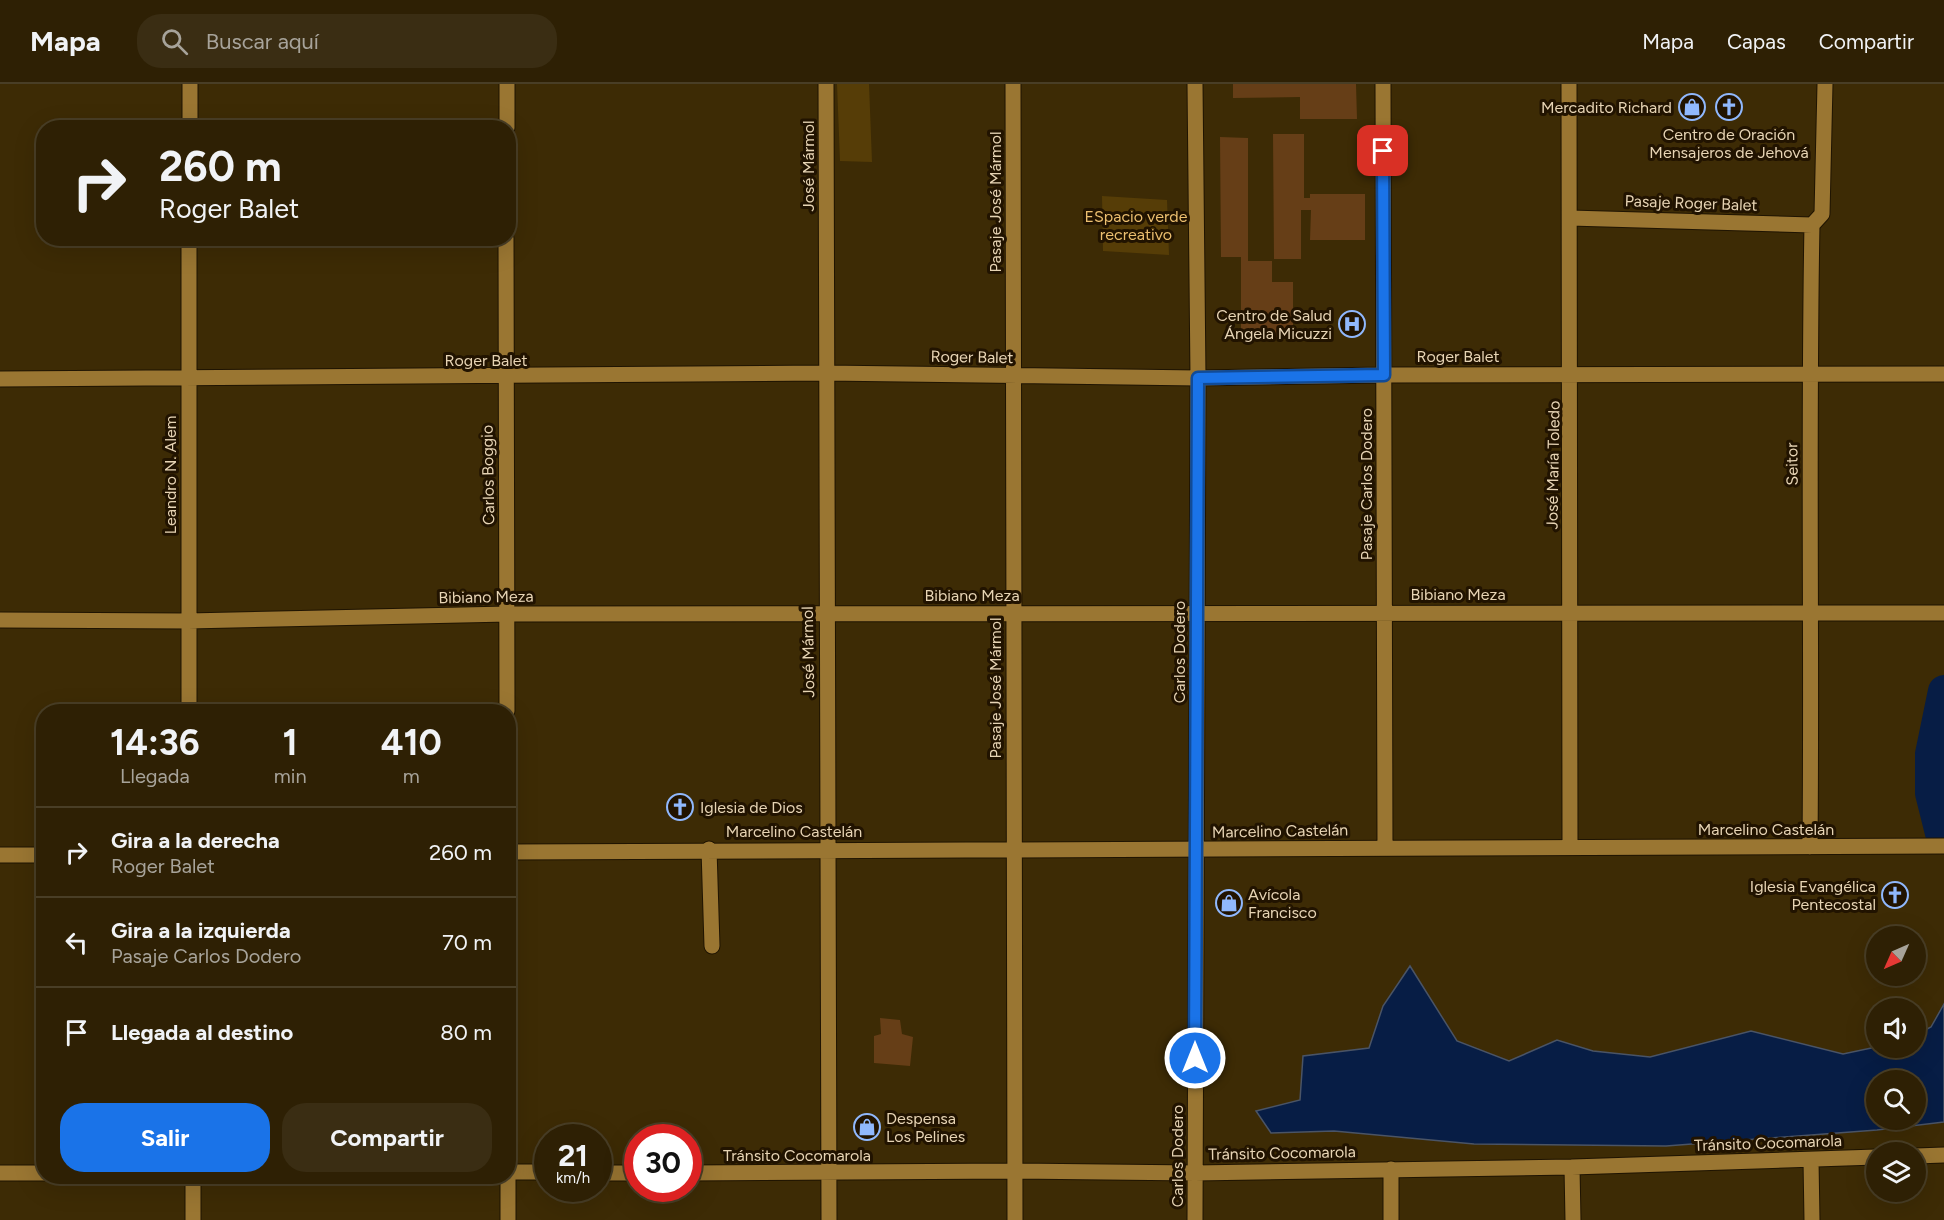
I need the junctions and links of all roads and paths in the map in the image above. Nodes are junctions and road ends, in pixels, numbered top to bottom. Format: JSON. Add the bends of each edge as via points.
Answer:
{"nodes":[{"id":1,"x":190,"y":84,"type":"edge"},
{"id":2,"x":507,"y":84,"type":"edge"},
{"id":3,"x":826,"y":84,"type":"edge"},
{"id":4,"x":1013,"y":84,"type":"edge"},
{"id":5,"x":1195,"y":84,"type":"edge"},
{"id":6,"x":1383,"y":84,"type":"edge"},
{"id":7,"x":1569,"y":84,"type":"edge"},
{"id":8,"x":1825,"y":84,"type":"edge"},
{"id":9,"x":190,"y":120,"type":"edge"},
{"id":10,"x":507,"y":120,"type":"edge"},
{"id":11,"x":1570,"y":218,"type":"junction"},
{"id":12,"x":1812,"y":225,"type":"junction"},
{"id":13,"x":189,"y":246,"type":"edge"},
{"id":14,"x":506,"y":246,"type":"edge"},
{"id":15,"x":826,"y":373,"type":"junction"},
{"id":16,"x":1572,"y":374,"type":"junction"},
{"id":17,"x":1944,"y":374,"type":"edge"},
{"id":18,"x":1013,"y":375,"type":"junction"},
{"id":19,"x":1384,"y":375,"type":"junction"},
{"id":20,"x":1809,"y":376,"type":"junction"},
{"id":21,"x":504,"y":378,"type":"junction"},
{"id":22,"x":1198,"y":378,"type":"junction"},
{"id":23,"x":0,"y":379,"type":"edge"},
{"id":24,"x":188,"y":379,"type":"junction"},
{"id":25,"x":1383,"y":611,"type":"junction"},
{"id":26,"x":1569,"y":612,"type":"junction"},
{"id":27,"x":1812,"y":612,"type":"junction"},
{"id":28,"x":1013,"y":613,"type":"junction"},
{"id":29,"x":1197,"y":613,"type":"junction"},
{"id":30,"x":1944,"y":613,"type":"edge"},
{"id":31,"x":508,"y":614,"type":"junction"},
{"id":32,"x":826,"y":614,"type":"junction"},
{"id":33,"x":0,"y":620,"type":"edge"},
{"id":34,"x":188,"y":621,"type":"junction"},
{"id":35,"x":189,"y":704,"type":"edge"},
{"id":36,"x":507,"y":704,"type":"edge"},
{"id":37,"x":1570,"y":846,"type":"junction"},
{"id":38,"x":1944,"y":846,"type":"edge"},
{"id":39,"x":1810,"y":847,"type":"junction"},
{"id":40,"x":1385,"y":848,"type":"junction"},
{"id":41,"x":709,"y":849,"type":"junction"},
{"id":42,"x":829,"y":849,"type":"junction"},
{"id":43,"x":1014,"y":850,"type":"junction"},
{"id":44,"x":1196,"y":850,"type":"junction"},
{"id":45,"x":516,"y":852,"type":"edge"},
{"id":46,"x":0,"y":855,"type":"edge"},
{"id":47,"x":36,"y":855,"type":"edge"},
{"id":48,"x":712,"y":946,"type":"dead end"},
{"id":49,"x":1944,"y":1155,"type":"edge"},
{"id":50,"x":1926,"y":1156,"type":"edge"},
{"id":51,"x":1866,"y":1157,"type":"edge"},
{"id":52,"x":1810,"y":1160,"type":"junction"},
{"id":53,"x":1572,"y":1167,"type":"junction"},
{"id":54,"x":1391,"y":1169,"type":"junction"},
{"id":55,"x":1015,"y":1171,"type":"junction"},
{"id":56,"x":0,"y":1173,"type":"edge"},
{"id":57,"x":36,"y":1173,"type":"edge"},
{"id":58,"x":534,"y":1173,"type":"edge"},
{"id":59,"x":702,"y":1173,"type":"edge"},
{"id":60,"x":828,"y":1173,"type":"junction"},
{"id":61,"x":1195,"y":1173,"type":"junction"},
{"id":62,"x":516,"y":1174,"type":"edge"},
{"id":63,"x":193,"y":1184,"type":"edge"},
{"id":64,"x":508,"y":1184,"type":"edge"},
{"id":65,"x":193,"y":1220,"type":"edge"},
{"id":66,"x":508,"y":1220,"type":"edge"},
{"id":67,"x":829,"y":1220,"type":"edge"},
{"id":68,"x":1015,"y":1220,"type":"edge"},
{"id":69,"x":1195,"y":1220,"type":"edge"},
{"id":70,"x":1391,"y":1220,"type":"edge"},
{"id":71,"x":1573,"y":1220,"type":"edge"},
{"id":72,"x":1812,"y":1220,"type":"edge"}],
"edges":[{"from":1,"to":9,"type":"street"},
{"from":2,"to":10,"type":"street"},
{"from":3,"to":15,"type":"street","name":"José Mármol"},
{"from":4,"to":18,"type":"street","name":"Pasaje José Mármol"},
{"from":5,"to":22,"type":"street","name":"Carlos Dodero"},
{"from":6,"to":19,"type":"street","name":"Pasaje Carlos Dodero"},
{"from":7,"to":11,"type":"street","name":"José María Toledo"},
{"from":8,"to":12,"type":"street","name":"Seitor","via":[[1822,214]]},
{"from":11,"to":12,"type":"street","name":"Pasaje Roger Balet"},
{"from":11,"to":16,"type":"street","name":"José María Toledo"},
{"from":12,"to":20,"type":"street","name":"Seitor"},
{"from":13,"to":24,"type":"street","name":"Leandro N. Alem"},
{"from":14,"to":21,"type":"street","name":"Carlos Boggio"},
{"from":15,"to":18,"type":"street","name":"Roger Balet"},
{"from":15,"to":21,"type":"street","name":"Roger Balet"},
{"from":15,"to":32,"type":"street","name":"José Mármol"},
{"from":16,"to":19,"type":"street","name":"Roger Balet"},
{"from":16,"to":20,"type":"street","name":"Roger Balet"},
{"from":16,"to":26,"type":"street","name":"José María Toledo"},
{"from":17,"to":20,"type":"street","name":"Roger Balet"},
{"from":18,"to":22,"type":"street","name":"Roger Balet"},
{"from":18,"to":28,"type":"street","name":"Pasaje José Mármol"},
{"from":19,"to":22,"type":"street","name":"Roger Balet"},
{"from":19,"to":25,"type":"street","name":"Pasaje Carlos Dodero"},
{"from":20,"to":27,"type":"street","name":"Seitor"},
{"from":21,"to":24,"type":"street","name":"Roger Balet"},
{"from":21,"to":31,"type":"street","name":"Carlos Boggio"},
{"from":22,"to":29,"type":"street","name":"Carlos Dodero"},
{"from":23,"to":24,"type":"street","name":"Roger Balet"},
{"from":24,"to":34,"type":"street","name":"Leandro N. Alem"},
{"from":25,"to":26,"type":"street","name":"Bibiano Meza"},
{"from":25,"to":29,"type":"street","name":"Bibiano Meza"},
{"from":25,"to":40,"type":"street","name":"Pasaje Carlos Dodero"},
{"from":26,"to":27,"type":"street","name":"Bibiano Meza"},
{"from":26,"to":37,"type":"street","name":"José María Toledo"},
{"from":27,"to":30,"type":"street","name":"Bibiano Meza"},
{"from":27,"to":39,"type":"street","name":"Seitor"},
{"from":28,"to":29,"type":"street","name":"Bibiano Meza"},
{"from":28,"to":32,"type":"street","name":"Bibiano Meza"},
{"from":28,"to":43,"type":"street","name":"Pasaje José Mármol"},
{"from":29,"to":44,"type":"street","name":"Carlos Dodero"},
{"from":31,"to":32,"type":"street","name":"Bibiano Meza"},
{"from":31,"to":34,"type":"street","name":"Bibiano Meza"},
{"from":31,"to":36,"type":"street","name":"Carlos Boggio"},
{"from":32,"to":42,"type":"street","name":"José Mármol"},
{"from":33,"to":34,"type":"street","name":"Bibiano Meza"},
{"from":34,"to":35,"type":"street","name":"Leandro N. Alem"},
{"from":37,"to":39,"type":"street","name":"Marcelino Castelán"},
{"from":37,"to":40,"type":"street","name":"Marcelino Castelán"},
{"from":38,"to":39,"type":"street","name":"Marcelino Castelán"},
{"from":40,"to":44,"type":"street","name":"Marcelino Castelán"},
{"from":41,"to":42,"type":"street","name":"Marcelino Castelán"},
{"from":41,"to":45,"type":"street","name":"Marcelino Castelán"},
{"from":41,"to":48,"type":"street"},
{"from":42,"to":43,"type":"street","name":"Marcelino Castelán"},
{"from":42,"to":60,"type":"street","name":"José Mármol"},
{"from":43,"to":44,"type":"street","name":"Marcelino Castelán"},
{"from":43,"to":55,"type":"street","name":"Pasaje José Mármol"},
{"from":44,"to":61,"type":"street","name":"Carlos Dodero"},
{"from":46,"to":47,"type":"street"},
{"from":49,"to":50,"type":"street"},
{"from":51,"to":52,"type":"street","name":"Tránsito Cocomarola"},
{"from":52,"to":53,"type":"street","name":"Tránsito Cocomarola"},
{"from":52,"to":72,"type":"street"},
{"from":53,"to":54,"type":"street","name":"Tránsito Cocomarola"},
{"from":53,"to":71,"type":"street"},
{"from":54,"to":61,"type":"street","name":"Tránsito Cocomarola"},
{"from":54,"to":70,"type":"street"},
{"from":55,"to":60,"type":"street","name":"Tránsito Cocomarola"},
{"from":55,"to":61,"type":"street","name":"Tránsito Cocomarola"},
{"from":55,"to":68,"type":"street","name":"Pasaje José Mármol"},
{"from":56,"to":57,"type":"street"},
{"from":58,"to":62,"type":"street"},
{"from":59,"to":60,"type":"street","name":"Tránsito Cocomarola"},
{"from":60,"to":67,"type":"street","name":"José Mármol"},
{"from":61,"to":69,"type":"street","name":"Carlos Dodero"},
{"from":63,"to":65,"type":"street"},
{"from":64,"to":66,"type":"street"}]}
